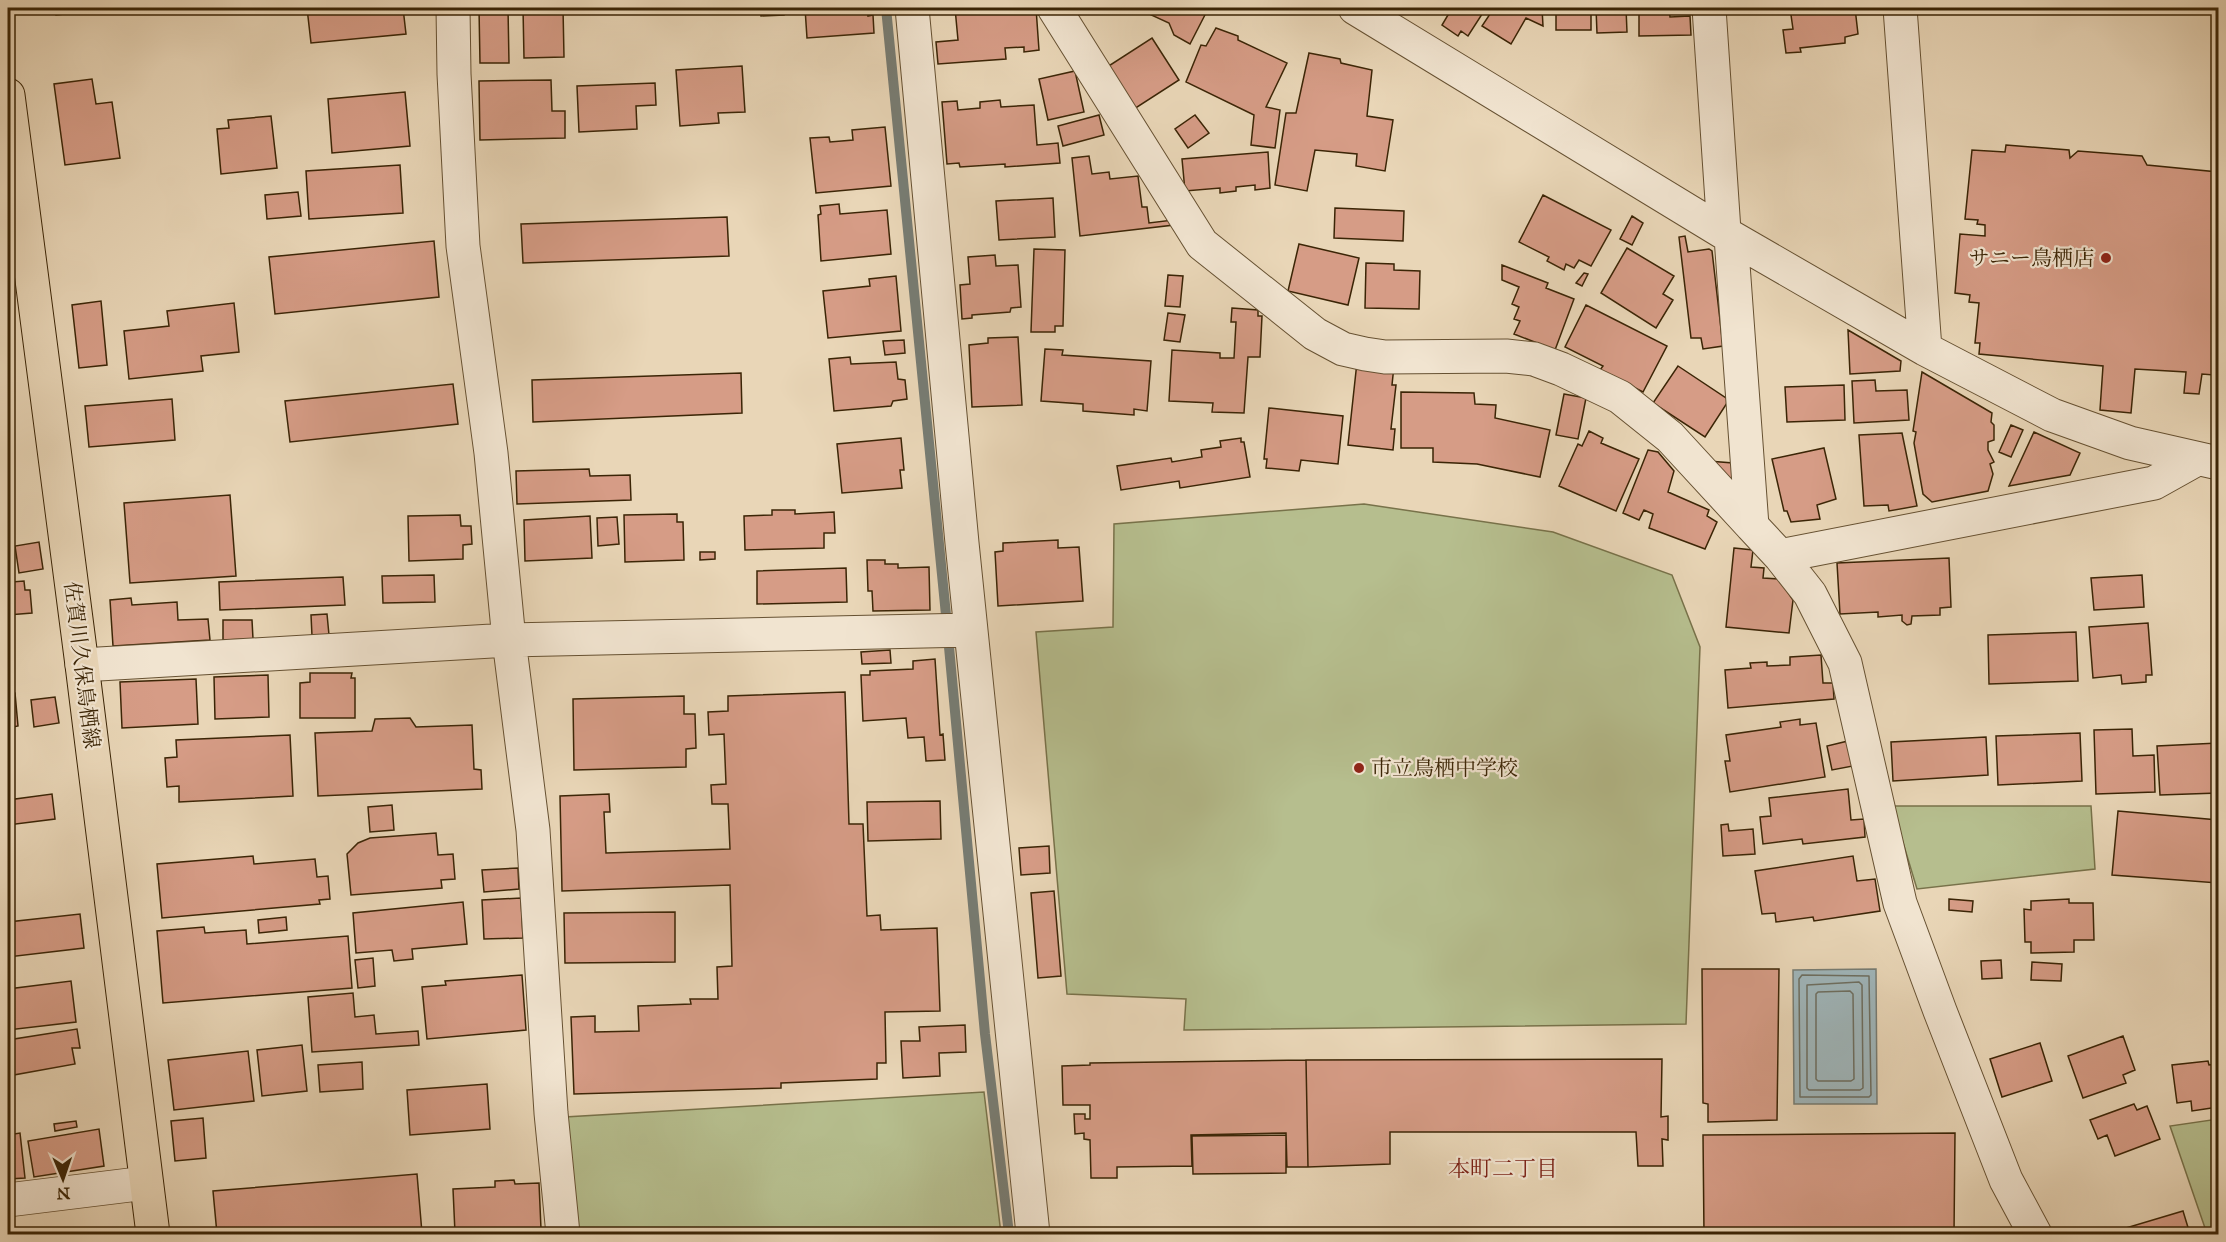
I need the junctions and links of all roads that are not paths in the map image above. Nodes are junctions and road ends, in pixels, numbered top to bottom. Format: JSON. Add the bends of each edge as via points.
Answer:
{"nodes":[{"id":1,"x":453,"y":8,"type":"edge"},
{"id":2,"x":912,"y":8,"type":"edge"},
{"id":3,"x":1054,"y":8,"type":"edge"},
{"id":4,"x":1355,"y":8,"type":"edge"},
{"id":5,"x":1709,"y":8,"type":"edge"},
{"id":6,"x":1900,"y":8,"type":"edge"},
{"id":7,"x":8,"y":95,"type":"edge"},
{"id":8,"x":1727,"y":234,"type":"junction"},
{"id":9,"x":1925,"y":349,"type":"junction"},
{"id":10,"x":2208,"y":461,"type":"edge"},
{"id":11,"x":1752,"y":526,"type":"junction"},
{"id":12,"x":1780,"y":556,"type":"junction"},
{"id":13,"x":971,"y":630,"type":"junction"},
{"id":14,"x":509,"y":640,"type":"junction"},
{"id":15,"x":82,"y":665,"type":"junction"},
{"id":16,"x":146,"y":1183,"type":"junction"},
{"id":17,"x":8,"y":1200,"type":"edge"},
{"id":18,"x":153,"y":1234,"type":"edge"},
{"id":19,"x":563,"y":1234,"type":"edge"},
{"id":20,"x":1033,"y":1234,"type":"edge"},
{"id":21,"x":2036,"y":1234,"type":"edge"}],
"edges":[{"from":1,"to":14,"type":"street","via":[[463,246],[491,453]]},
{"from":2,"to":13,"type":"street"},
{"from":3,"to":11,"type":"street","via":[[1202,244],[1316,334],[1343,349],[1365,354],[1506,356],[1534,359],[1562,369],[1620,397],[1670,437]]},
{"from":4,"to":8,"type":"street"},
{"from":5,"to":8,"type":"street"},
{"from":6,"to":9,"type":"street"},
{"from":7,"to":15,"type":"main road","name":"佐賀川久保鳥栖線"},
{"from":8,"to":9,"type":"street"},
{"from":8,"to":11,"type":"street"},
{"from":9,"to":10,"type":"street","via":[[2052,415],[2130,443]]},
{"from":10,"to":12,"type":"street","via":[[2154,483]]},
{"from":11,"to":12,"type":"street"},
{"from":12,"to":21,"type":"street","via":[[1810,594],[1845,663],[1900,903],[2006,1180]]},
{"from":13,"to":14,"type":"street"},
{"from":13,"to":20,"type":"street"},
{"from":14,"to":15,"type":"street"},
{"from":14,"to":19,"type":"street","via":[[533,830],[551,1113]]},
{"from":15,"to":16,"type":"main road","name":"佐賀川久保鳥栖線"},
{"from":16,"to":17,"type":"street"},
{"from":16,"to":18,"type":"main road","name":"佐賀川久保鳥栖線"}]}
